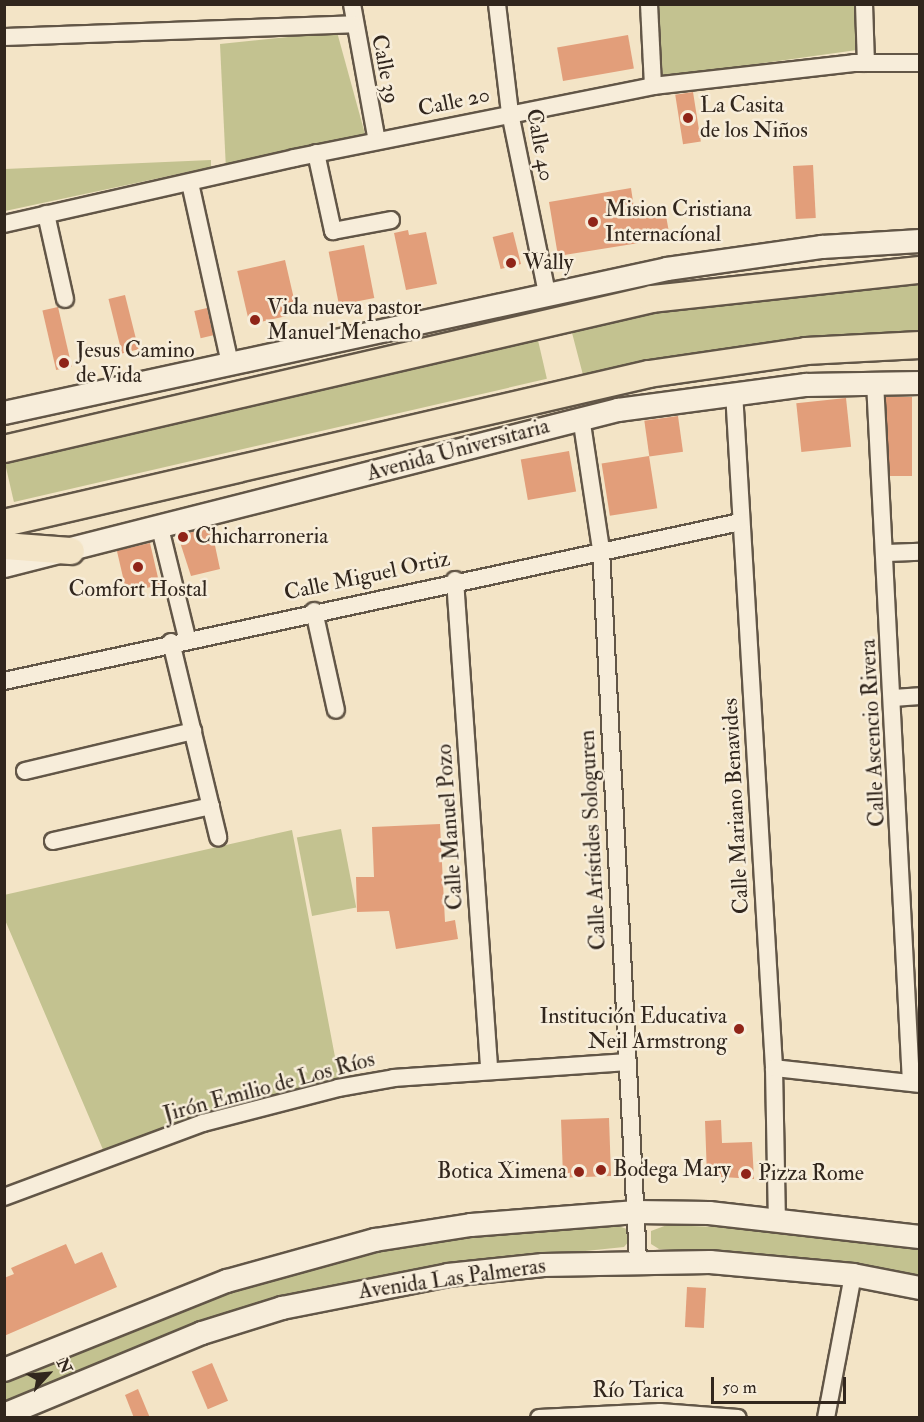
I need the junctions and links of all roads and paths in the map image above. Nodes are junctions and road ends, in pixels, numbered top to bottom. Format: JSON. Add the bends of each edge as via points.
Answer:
{"nodes":[{"id":1,"x":352,"y":4,"type":"edge"},
{"id":2,"x":497,"y":4,"type":"edge"},
{"id":3,"x":649,"y":4,"type":"edge"},
{"id":4,"x":864,"y":4,"type":"edge"},
{"id":5,"x":353,"y":24,"type":"junction"},
{"id":6,"x":4,"y":37,"type":"edge"},
{"id":7,"x":866,"y":63,"type":"junction"},
{"id":8,"x":920,"y":63,"type":"edge"},
{"id":9,"x":653,"y":87,"type":"junction"},
{"id":10,"x":510,"y":113,"type":"junction"},
{"id":11,"x":377,"y":141,"type":"junction"},
{"id":12,"x":316,"y":153,"type":"junction"},
{"id":13,"x":190,"y":183,"type":"junction"},
{"id":14,"x":46,"y":214,"type":"junction"},
{"id":15,"x":391,"y":220,"type":"dead end"},
{"id":16,"x":4,"y":224,"type":"edge"},
{"id":17,"x":920,"y":241,"type":"edge"},
{"id":18,"x":920,"y":270,"type":"edge"},
{"id":19,"x":547,"y":294,"type":"junction"},
{"id":20,"x":64,"y":299,"type":"dead end"},
{"id":21,"x":920,"y":345,"type":"edge"},
{"id":22,"x":230,"y":363,"type":"junction"},
{"id":23,"x":876,"y":382,"type":"junction"},
{"id":24,"x":920,"y":383,"type":"edge"},
{"id":25,"x":734,"y":392,"type":"junction"},
{"id":26,"x":4,"y":413,"type":"edge"},
{"id":27,"x":581,"y":417,"type":"junction"},
{"id":28,"x":4,"y":449,"type":"edge"},
{"id":29,"x":740,"y":522,"type":"junction"},
{"id":30,"x":4,"y":523,"type":"edge"},
{"id":31,"x":160,"y":528,"type":"junction"},
{"id":32,"x":4,"y":546,"type":"edge"},
{"id":33,"x":71,"y":550,"type":"junction"},
{"id":34,"x":601,"y":550,"type":"junction"},
{"id":35,"x":920,"y":552,"type":"edge"},
{"id":36,"x":887,"y":553,"type":"junction"},
{"id":37,"x":4,"y":566,"type":"edge"},
{"id":38,"x":455,"y":580,"type":"junction"},
{"id":39,"x":314,"y":611,"type":"junction"},
{"id":40,"x":179,"y":640,"type":"junction"},
{"id":41,"x":4,"y":681,"type":"edge"},
{"id":42,"x":920,"y":696,"type":"edge"},
{"id":43,"x":893,"y":698,"type":"junction"},
{"id":44,"x":336,"y":710,"type":"dead end"},
{"id":45,"x":193,"y":731,"type":"junction"},
{"id":46,"x":25,"y":771,"type":"dead end"},
{"id":47,"x":211,"y":806,"type":"junction"},
{"id":48,"x":218,"y":837,"type":"dead end"},
{"id":49,"x":53,"y":841,"type":"dead end"},
{"id":50,"x":912,"y":942,"type":"edge"},
{"id":51,"x":627,"y":1062,"type":"junction"},
{"id":52,"x":774,"y":1068,"type":"junction"},
{"id":53,"x":489,"y":1071,"type":"junction"},
{"id":54,"x":915,"y":1083,"type":"edge"},
{"id":55,"x":7,"y":1191,"type":"edge"},
{"id":56,"x":636,"y":1212,"type":"junction"},
{"id":57,"x":777,"y":1218,"type":"junction"},
{"id":58,"x":920,"y":1237,"type":"edge"},
{"id":59,"x":638,"y":1261,"type":"junction"},
{"id":60,"x":853,"y":1275,"type":"junction"},
{"id":61,"x":920,"y":1288,"type":"edge"},
{"id":62,"x":4,"y":1370,"type":"edge"},
{"id":63,"x":4,"y":1415,"type":"edge"},
{"id":64,"x":539,"y":1418,"type":"edge"},
{"id":65,"x":738,"y":1418,"type":"edge"},
{"id":66,"x":826,"y":1418,"type":"edge"}],
"edges":[{"from":1,"to":5,"type":"street","name":"Calle 39"},
{"from":2,"to":10,"type":"street","name":"Calle 40"},
{"from":3,"to":9,"type":"street"},
{"from":4,"to":7,"type":"street"},
{"from":5,"to":6,"type":"street"},
{"from":5,"to":11,"type":"street","name":"Calle 39"},
{"from":7,"to":8,"type":"street","name":"Calle 20"},
{"from":7,"to":9,"type":"street","name":"Calle 20"},
{"from":9,"to":10,"type":"street","name":"Calle 20"},
{"from":10,"to":11,"type":"street","name":"Calle 20"},
{"from":10,"to":19,"type":"street","name":"Calle 40"},
{"from":11,"to":12,"type":"street","name":"Calle 20"},
{"from":12,"to":13,"type":"street","name":"Calle 20"},
{"from":12,"to":15,"type":"street","via":[[333,231]]},
{"from":13,"to":14,"type":"street","name":"Calle 20"},
{"from":13,"to":22,"type":"street"},
{"from":14,"to":16,"type":"street","name":"Calle 20"},
{"from":14,"to":20,"type":"street"},
{"from":17,"to":19,"type":"main road","via":[[762,254]]},
{"from":18,"to":28,"type":"main road","via":[[652,299]]},
{"from":19,"to":22,"type":"main road"},
{"from":21,"to":30,"type":"main road","name":"Avenida Universitaria","via":[[806,351],[649,374]]},
{"from":22,"to":26,"type":"main road"},
{"from":23,"to":24,"type":"main road","name":"Avenida Universitaria"},
{"from":23,"to":25,"type":"main road","name":"Avenida Universitaria"},
{"from":23,"to":36,"type":"street","name":"Calle Ascencio Rivera"},
{"from":25,"to":27,"type":"main road","name":"Avenida Universitaria"},
{"from":25,"to":29,"type":"street","name":"Calle Mariano Benavides"},
{"from":27,"to":31,"type":"main road","name":"Avenida Universitaria"},
{"from":27,"to":34,"type":"street","name":"Calle Arístides Sologuren"},
{"from":29,"to":34,"type":"street","name":"Calle Miguel Ortiz"},
{"from":29,"to":52,"type":"street","name":"Calle Mariano Benavides"},
{"from":31,"to":33,"type":"main road","name":"Avenida Universitaria"},
{"from":31,"to":40,"type":"street"},
{"from":32,"to":33,"type":"main road"},
{"from":33,"to":37,"type":"main road","name":"Avenida Universitaria"},
{"from":34,"to":38,"type":"street","name":"Calle Miguel Ortiz"},
{"from":34,"to":51,"type":"street","name":"Calle Arístides Sologuren"},
{"from":35,"to":36,"type":"street"},
{"from":36,"to":43,"type":"street","name":"Calle Ascencio Rivera"},
{"from":38,"to":39,"type":"street","name":"Calle Miguel Ortiz"},
{"from":38,"to":53,"type":"street","name":"Calle Manuel Pozo"},
{"from":39,"to":40,"type":"street","name":"Calle Miguel Ortiz"},
{"from":39,"to":44,"type":"street"},
{"from":40,"to":41,"type":"street","name":"Calle Miguel Ortiz"},
{"from":40,"to":45,"type":"street"},
{"from":42,"to":43,"type":"street"},
{"from":43,"to":50,"type":"street","name":"Calle Ascencio Rivera"},
{"from":45,"to":46,"type":"street"},
{"from":45,"to":47,"type":"street"},
{"from":47,"to":48,"type":"street"},
{"from":47,"to":49,"type":"street"},
{"from":50,"to":54,"type":"street","name":"Calle Ascencio Rivera"},
{"from":51,"to":53,"type":"street","name":"Jirón Emilio de Los Ríos"},
{"from":51,"to":56,"type":"street","name":"Calle Arístides Sologuren"},
{"from":52,"to":54,"type":"street"},
{"from":52,"to":57,"type":"street","name":"Calle Mariano Benavides"},
{"from":53,"to":55,"type":"street","name":"Jirón Emilio de Los Ríos","via":[[338,1088],[203,1123]]},
{"from":56,"to":57,"type":"main road","name":"Avenida Las Palmeras"},
{"from":56,"to":59,"type":"street","name":"Calle Arístides Sologuren"},
{"from":56,"to":62,"type":"main road","name":"Avenida Las Palmeras","via":[[471,1225],[308,1257],[140,1311]]},
{"from":57,"to":58,"type":"main road","name":"Avenida Las Palmeras"},
{"from":59,"to":60,"type":"main road","name":"Avenida Las Palmeras"},
{"from":59,"to":63,"type":"main road","name":"Avenida Las Palmeras","via":[[448,1275],[282,1308],[122,1361]]},
{"from":60,"to":61,"type":"main road","name":"Avenida Las Palmeras"},
{"from":60,"to":66,"type":"street"},
{"from":64,"to":65,"type":"street","name":"Río Tarica","via":[[660,1412]]}]}
